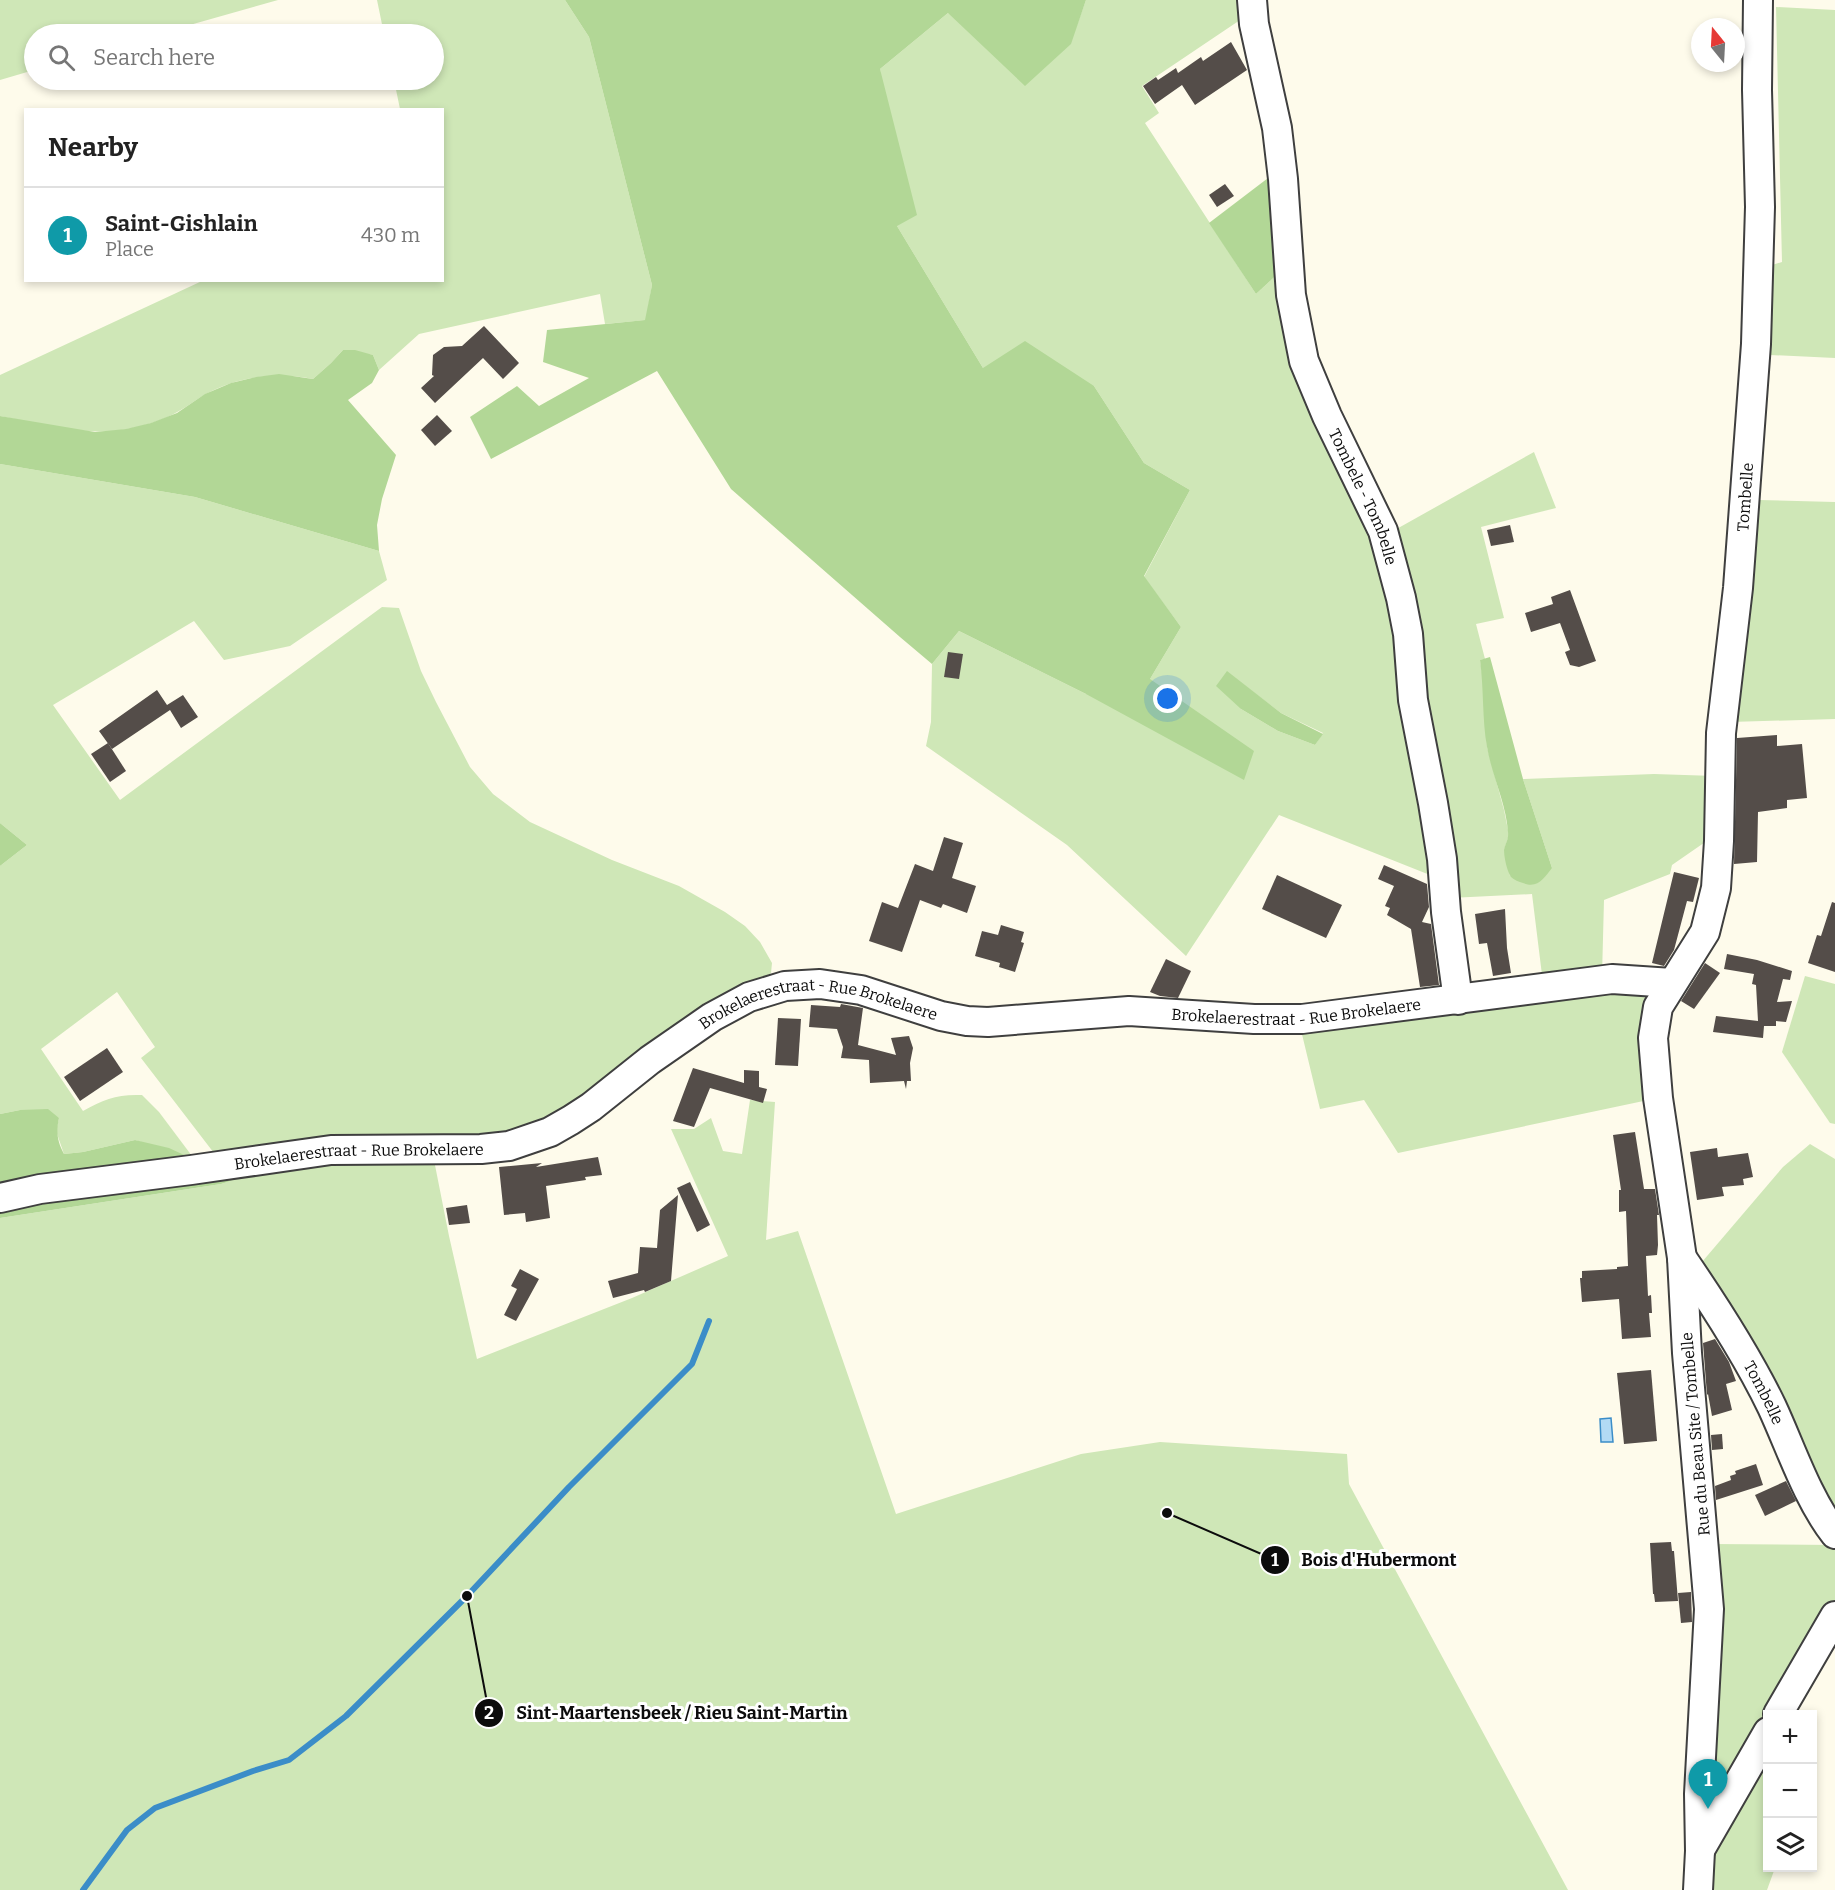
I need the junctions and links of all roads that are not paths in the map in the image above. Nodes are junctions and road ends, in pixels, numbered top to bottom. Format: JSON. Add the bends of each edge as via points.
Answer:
{"nodes":[{"id":1,"x":1252,"y":0,"type":"edge"},
{"id":2,"x":1758,"y":0,"type":"edge"},
{"id":3,"x":1672,"y":983,"type":"junction"},
{"id":4,"x":1458,"y":1000,"type":"junction"},
{"id":5,"x":0,"y":1198,"type":"edge"},
{"id":6,"x":1682,"y":1258,"type":"junction"},
{"id":7,"x":1835,"y":1534,"type":"edge"},
{"id":8,"x":1835,"y":1616,"type":"edge"},
{"id":9,"x":1780,"y":1710,"type":"edge"},
{"id":10,"x":1763,"y":1739,"type":"edge"},
{"id":11,"x":1700,"y":1851,"type":"junction"},
{"id":12,"x":1698,"y":1890,"type":"edge"}],
"edges":[{"from":1,"to":4,"type":"street","name":"Tombele - Tombelle","via":[[1279,138],[1291,295],[1304,361],[1383,531],[1401,598],[1413,700],[1439,838]]},
{"from":2,"to":3,"type":"street","name":"Tombelle","via":[[1761,207],[1756,344],[1738,588],[1721,733],[1716,888],[1705,932]]},
{"from":3,"to":4,"type":"street","name":"Brokelaerestraat - Rue Brokelaere","via":[[1612,979]]},
{"from":3,"to":6,"type":"street","name":"Rue du Beau Site / Tombelle","via":[[1658,1007],[1653,1038]]},
{"from":4,"to":5,"type":"street","name":"Brokelaerestraat - Rue Brokelaere","via":[[1302,1019],[1129,1011],[988,1022],[941,1016],[861,990],[820,984],[785,986],[749,997],[712,1017],[578,1116],[550,1132],[509,1146],[331,1150],[40,1189]]},
{"from":6,"to":7,"type":"street","name":"Tombelle","via":[[1736,1339]]},
{"from":6,"to":11,"type":"street","name":"Rue du Beau Site / Tombelle","via":[[1709,1609],[1699,1794]]},
{"from":8,"to":9,"type":"street"},
{"from":10,"to":11,"type":"street"},
{"from":11,"to":12,"type":"street","name":"Rue du Beau Site / Tombelle"}]}
